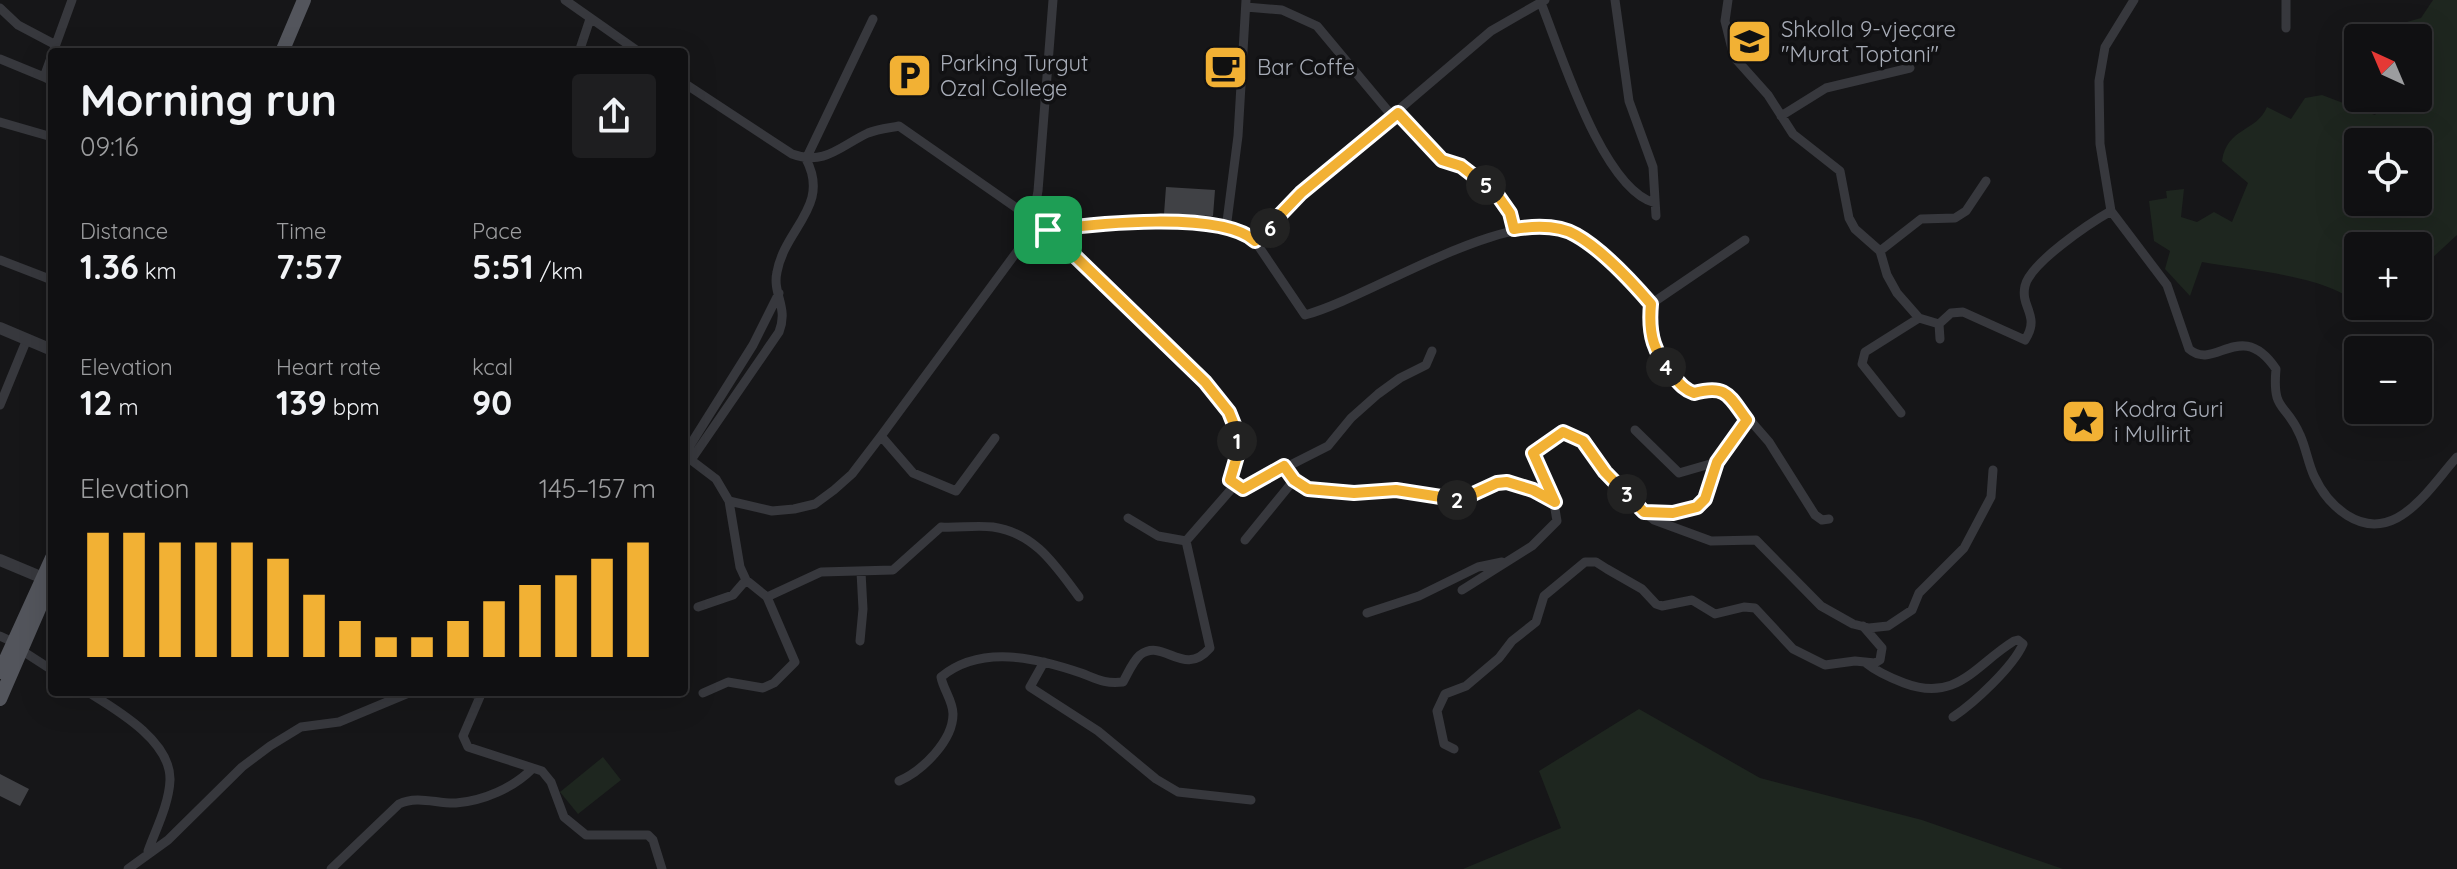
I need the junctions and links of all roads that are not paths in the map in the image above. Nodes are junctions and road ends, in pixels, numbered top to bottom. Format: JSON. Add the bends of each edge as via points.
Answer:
{"nodes":[{"id":1,"x":72,"y":0,"type":"edge"},
{"id":2,"x":296,"y":0,"type":"edge"},
{"id":3,"x":304,"y":0,"type":"edge"},
{"id":4,"x":565,"y":0,"type":"edge"},
{"id":5,"x":1053,"y":0,"type":"edge"},
{"id":6,"x":1615,"y":0,"type":"edge"},
{"id":7,"x":1728,"y":0,"type":"edge"},
{"id":8,"x":2134,"y":0,"type":"edge"},
{"id":9,"x":2286,"y":0,"type":"edge"},
{"id":10,"x":1543,"y":1,"type":"edge"},
{"id":11,"x":1246,"y":4,"type":"edge"},
{"id":12,"x":0,"y":8,"type":"edge"},
{"id":13,"x":590,"y":19,"type":"junction"},
{"id":14,"x":873,"y":19,"type":"dead end"},
{"id":15,"x":2286,"y":28,"type":"dead end"},
{"id":16,"x":54,"y":44,"type":"junction"},
{"id":17,"x":53,"y":48,"type":"edge"},
{"id":18,"x":275,"y":48,"type":"edge"},
{"id":19,"x":284,"y":48,"type":"edge"},
{"id":20,"x":580,"y":48,"type":"edge"},
{"id":21,"x":633,"y":48,"type":"edge"},
{"id":22,"x":0,"y":59,"type":"edge"},
{"id":23,"x":1910,"y":68,"type":"dead end"},
{"id":24,"x":48,"y":79,"type":"edge"},
{"id":25,"x":688,"y":86,"type":"edge"},
{"id":26,"x":1396,"y":115,"type":"junction"},
{"id":27,"x":1781,"y":116,"type":"junction"},
{"id":28,"x":0,"y":122,"type":"edge"},
{"id":29,"x":48,"y":136,"type":"edge"},
{"id":30,"x":806,"y":159,"type":"junction"},
{"id":31,"x":1986,"y":181,"type":"dead end"},
{"id":32,"x":1655,"y":203,"type":"junction"},
{"id":33,"x":2111,"y":211,"type":"junction"},
{"id":34,"x":1656,"y":216,"type":"dead end"},
{"id":35,"x":1034,"y":221,"type":"junction"},
{"id":36,"x":1226,"y":229,"type":"junction"},
{"id":37,"x":1514,"y":229,"type":"junction"},
{"id":38,"x":1048,"y":230,"type":"junction"},
{"id":39,"x":1745,"y":240,"type":"dead end"},
{"id":40,"x":1255,"y":241,"type":"junction"},
{"id":41,"x":1880,"y":251,"type":"junction"},
{"id":42,"x":0,"y":260,"type":"edge"},
{"id":43,"x":48,"y":278,"type":"edge"},
{"id":44,"x":779,"y":293,"type":"junction"},
{"id":45,"x":1651,"y":304,"type":"junction"},
{"id":46,"x":1919,"y":318,"type":"junction"},
{"id":47,"x":1939,"y":324,"type":"junction"},
{"id":48,"x":0,"y":328,"type":"edge"},
{"id":49,"x":27,"y":339,"type":"junction"},
{"id":50,"x":1940,"y":339,"type":"dead end"},
{"id":51,"x":48,"y":348,"type":"edge"},
{"id":52,"x":1432,"y":351,"type":"dead end"},
{"id":53,"x":0,"y":405,"type":"edge"},
{"id":54,"x":1901,"y":413,"type":"dead end"},
{"id":55,"x":1747,"y":420,"type":"junction"},
{"id":56,"x":1635,"y":430,"type":"dead end"},
{"id":57,"x":881,"y":436,"type":"junction"},
{"id":58,"x":995,"y":438,"type":"dead end"},
{"id":59,"x":688,"y":455,"type":"edge"},
{"id":60,"x":688,"y":456,"type":"edge"},
{"id":61,"x":2457,"y":457,"type":"edge"},
{"id":62,"x":688,"y":458,"type":"edge"},
{"id":63,"x":1717,"y":462,"type":"junction"},
{"id":64,"x":1284,"y":466,"type":"junction"},
{"id":65,"x":1993,"y":470,"type":"dead end"},
{"id":66,"x":1294,"y":480,"type":"junction"},
{"id":67,"x":1234,"y":486,"type":"junction"},
{"id":68,"x":729,"y":501,"type":"junction"},
{"id":69,"x":1555,"y":502,"type":"junction"},
{"id":70,"x":1644,"y":512,"type":"junction"},
{"id":71,"x":1128,"y":518,"type":"dead end"},
{"id":72,"x":1829,"y":519,"type":"dead end"},
{"id":73,"x":1245,"y":540,"type":"dead end"},
{"id":74,"x":1186,"y":541,"type":"junction"},
{"id":75,"x":0,"y":560,"type":"edge"},
{"id":76,"x":1505,"y":561,"type":"junction"},
{"id":77,"x":861,"y":572,"type":"junction"},
{"id":78,"x":48,"y":578,"type":"edge"},
{"id":79,"x":746,"y":580,"type":"junction"},
{"id":80,"x":1462,"y":590,"type":"dead end"},
{"id":81,"x":767,"y":597,"type":"junction"},
{"id":82,"x":1079,"y":597,"type":"dead end"},
{"id":83,"x":698,"y":607,"type":"dead end"},
{"id":84,"x":1367,"y":613,"type":"dead end"},
{"id":85,"x":1863,"y":626,"type":"junction"},
{"id":86,"x":860,"y":641,"type":"dead end"},
{"id":87,"x":12,"y":643,"type":"edge"},
{"id":88,"x":1044,"y":662,"type":"junction"},
{"id":89,"x":1866,"y":663,"type":"junction"},
{"id":90,"x":48,"y":667,"type":"edge"},
{"id":91,"x":0,"y":672,"type":"edge"},
{"id":92,"x":703,"y":693,"type":"dead end"},
{"id":93,"x":93,"y":696,"type":"edge"},
{"id":94,"x":401,"y":696,"type":"edge"},
{"id":95,"x":481,"y":696,"type":"edge"},
{"id":96,"x":0,"y":699,"type":"edge"},
{"id":97,"x":1953,"y":717,"type":"dead end"},
{"id":98,"x":1454,"y":749,"type":"dead end"},
{"id":99,"x":532,"y":769,"type":"junction"},
{"id":100,"x":899,"y":781,"type":"dead end"},
{"id":101,"x":1251,"y":800,"type":"dead end"},
{"id":102,"x":148,"y":851,"type":"junction"},
{"id":103,"x":128,"y":869,"type":"edge"},
{"id":104,"x":331,"y":869,"type":"edge"},
{"id":105,"x":662,"y":869,"type":"edge"}],
"edges":[{"from":1,"to":16,"type":"street"},
{"from":2,"to":18,"type":"main road"},
{"from":3,"to":19,"type":"main road"},
{"from":4,"to":13,"type":"street"},
{"from":5,"to":35,"type":"street"},
{"from":6,"to":32,"type":"street","via":[[1625,78],[1653,167]]},
{"from":7,"to":27,"type":"street","via":[[1725,21],[1734,57]]},
{"from":8,"to":33,"type":"street","via":[[2105,47],[2099,81],[2100,144]]},
{"from":9,"to":15,"type":"street"},
{"from":10,"to":26,"type":"street","via":[[1500,24]]},
{"from":10,"to":32,"type":"street","via":[[1584,115],[1602,149],[1631,188]]},
{"from":11,"to":26,"type":"street","via":[[1282,10],[1317,26]]},
{"from":11,"to":36,"type":"street"},
{"from":12,"to":16,"type":"street","via":[[18,25]]},
{"from":13,"to":20,"type":"street"},
{"from":13,"to":21,"type":"street"},
{"from":14,"to":30,"type":"street"},
{"from":16,"to":17,"type":"street"},
{"from":22,"to":24,"type":"street"},
{"from":23,"to":27,"type":"street","via":[[1826,88]]},
{"from":25,"to":30,"type":"street"},
{"from":26,"to":37,"type":"street","via":[[1442,160],[1461,166],[1496,193]]},
{"from":26,"to":40,"type":"street","via":[[1301,193]]},
{"from":27,"to":41,"type":"street","via":[[1793,134],[1840,171],[1849,218]]},
{"from":28,"to":29,"type":"street"},
{"from":30,"to":35,"type":"street","via":[[823,158],[872,131],[899,126]]},
{"from":30,"to":44,"type":"street","via":[[816,185],[781,257]]},
{"from":31,"to":41,"type":"street","via":[[1966,211],[1955,218],[1921,219]]},
{"from":32,"to":34,"type":"street"},
{"from":33,"to":47,"type":"street","via":[[2078,231],[2029,276],[2024,287],[2032,319],[2025,340],[1963,312],[1951,313]]},
{"from":33,"to":61,"type":"street","via":[[2167,285],[2189,349],[2205,357],[2225,347],[2255,348],[2271,361],[2274,394],[2300,435],[2314,477],[2331,504],[2356,522],[2396,519]]},
{"from":35,"to":38,"type":"street"},
{"from":35,"to":57,"type":"street","via":[[1030,234]]},
{"from":36,"to":38,"type":"street","via":[[1124,221]]},
{"from":36,"to":40,"type":"street"},
{"from":37,"to":40,"type":"street","via":[[1305,315]]},
{"from":37,"to":45,"type":"street","via":[[1558,228],[1575,234]]},
{"from":38,"to":67,"type":"street","via":[[1205,382],[1229,412],[1237,432],[1230,480]]},
{"from":39,"to":45,"type":"street"},
{"from":41,"to":46,"type":"street","via":[[1897,293]]},
{"from":42,"to":43,"type":"street"},
{"from":44,"to":59,"type":"street"},
{"from":44,"to":60,"type":"street","via":[[784,320],[779,332]]},
{"from":45,"to":55,"type":"street","via":[[1652,345],[1665,366],[1688,391],[1721,390]]},
{"from":46,"to":47,"type":"street"},
{"from":46,"to":54,"type":"street","via":[[1862,358]]},
{"from":47,"to":50,"type":"street"},
{"from":48,"to":49,"type":"street"},
{"from":49,"to":51,"type":"street"},
{"from":49,"to":53,"type":"street"},
{"from":52,"to":64,"type":"street","via":[[1426,365],[1378,394],[1328,446]]},
{"from":55,"to":63,"type":"street"},
{"from":55,"to":72,"type":"street","via":[[1769,442],[1815,515]]},
{"from":56,"to":63,"type":"street","via":[[1679,473]]},
{"from":57,"to":58,"type":"street","via":[[913,473],[956,491]]},
{"from":57,"to":68,"type":"street","via":[[852,474],[815,504],[772,511]]},
{"from":62,"to":68,"type":"street","via":[[716,479]]},
{"from":63,"to":70,"type":"street","via":[[1705,499],[1697,507]]},
{"from":64,"to":66,"type":"street"},
{"from":64,"to":67,"type":"street","via":[[1243,489]]},
{"from":65,"to":85,"type":"street","via":[[1991,497],[1957,557],[1919,593],[1903,617],[1888,626]]},
{"from":66,"to":69,"type":"street","via":[[1308,489],[1396,490],[1460,500],[1507,482]]},
{"from":66,"to":73,"type":"street"},
{"from":67,"to":74,"type":"street"},
{"from":68,"to":79,"type":"street","via":[[733,540]]},
{"from":69,"to":70,"type":"street","via":[[1533,453],[1563,432],[1583,441]]},
{"from":69,"to":76,"type":"street","via":[[1557,521],[1550,532]]},
{"from":70,"to":85,"type":"street","via":[[1711,541],[1756,540],[1821,606]]},
{"from":71,"to":74,"type":"street","via":[[1158,536]]},
{"from":74,"to":88,"type":"street","via":[[1210,648],[1201,658],[1188,661],[1146,652],[1137,657],[1123,682],[1105,684]]},
{"from":75,"to":78,"type":"street"},
{"from":76,"to":80,"type":"street"},
{"from":76,"to":84,"type":"street"},
{"from":77,"to":81,"type":"street","via":[[821,572]]},
{"from":77,"to":82,"type":"street","via":[[893,570],[941,527],[991,527],[1022,535],[1044,551]]},
{"from":77,"to":86,"type":"street"},
{"from":78,"to":87,"type":"main road"},
{"from":79,"to":81,"type":"street"},
{"from":79,"to":83,"type":"street","via":[[733,595]]},
{"from":81,"to":92,"type":"street","via":[[795,662],[763,688],[728,682]]},
{"from":85,"to":89,"type":"street","via":[[1882,648],[1880,660]]},
{"from":87,"to":90,"type":"street"},
{"from":87,"to":91,"type":"main road"},
{"from":87,"to":96,"type":"main road"},
{"from":88,"to":100,"type":"street","via":[[1002,654],[941,677],[953,713],[947,737],[917,773]]},
{"from":88,"to":101,"type":"street","via":[[1030,687],[1098,731],[1156,779],[1178,792]]},
{"from":89,"to":97,"type":"street","via":[[1907,685],[1938,690],[1972,674],[2014,641],[2023,644],[1994,681]]},
{"from":89,"to":98,"type":"street","via":[[1825,665],[1793,649],[1755,608],[1715,614],[1685,600],[1662,606],[1596,562],[1585,562],[1544,596],[1536,622],[1499,658],[1466,686],[1445,694],[1437,711],[1444,744]]},
{"from":93,"to":102,"type":"street","via":[[155,742],[166,759],[167,798]]},
{"from":94,"to":102,"type":"street","via":[[339,722],[301,727],[242,767],[168,840]]},
{"from":95,"to":99,"type":"street","via":[[463,741]]},
{"from":99,"to":104,"type":"street","via":[[510,786],[474,800],[409,799]]},
{"from":99,"to":105,"type":"street","via":[[551,782],[559,807],[573,825],[586,835],[648,835]]},
{"from":102,"to":103,"type":"street"}]}
